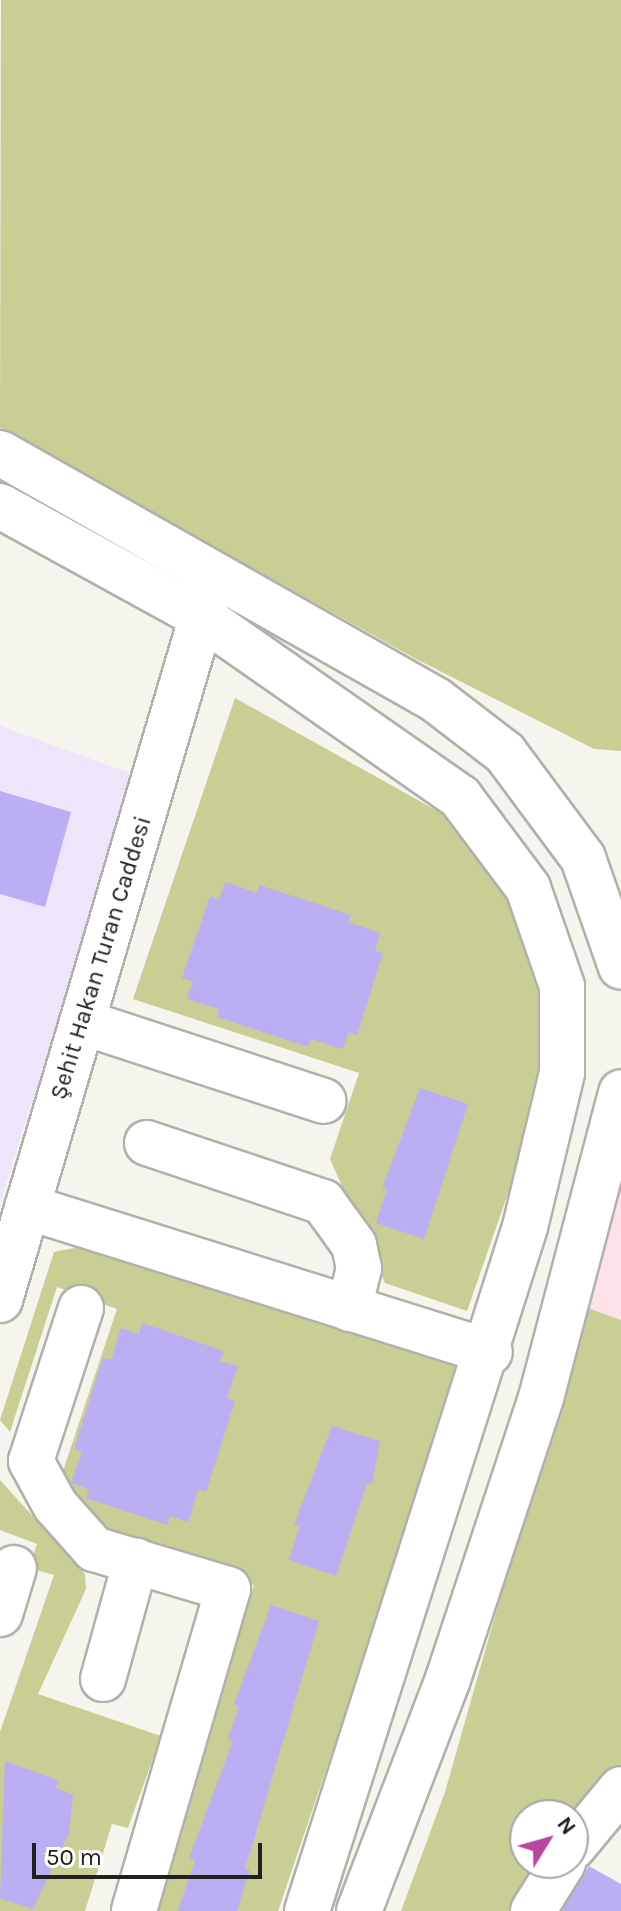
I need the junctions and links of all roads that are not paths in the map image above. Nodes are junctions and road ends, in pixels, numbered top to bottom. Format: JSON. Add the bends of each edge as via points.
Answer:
{"nodes":[{"id":1,"x":0,"y":453,"type":"edge"},
{"id":2,"x":0,"y":506,"type":"edge"},
{"id":3,"x":214,"y":575,"type":"junction"},
{"id":4,"x":202,"y":617,"type":"junction"},
{"id":5,"x":621,"y":967,"type":"edge"},
{"id":6,"x":82,"y":1022,"type":"junction"},
{"id":7,"x":621,"y":1092,"type":"edge"},
{"id":8,"x":323,"y":1101,"type":"dead end"},
{"id":9,"x":147,"y":1143,"type":"dead end"},
{"id":10,"x":27,"y":1207,"type":"junction"},
{"id":11,"x":0,"y":1300,"type":"edge"},
{"id":12,"x":81,"y":1308,"type":"dead end"},
{"id":13,"x":349,"y":1309,"type":"junction"},
{"id":14,"x":490,"y":1352,"type":"junction"},
{"id":15,"x":16,"y":1455,"type":"edge"},
{"id":16,"x":136,"y":1560,"type":"junction"},
{"id":17,"x":14,"y":1568,"type":"dead end"},
{"id":18,"x":0,"y":1614,"type":"edge"},
{"id":19,"x":103,"y":1679,"type":"dead end"},
{"id":20,"x":621,"y":1789,"type":"edge"},
{"id":21,"x":589,"y":1828,"type":"edge"},
{"id":22,"x":553,"y":1879,"type":"edge"},
{"id":23,"x":134,"y":1911,"type":"edge"},
{"id":24,"x":307,"y":1911,"type":"edge"},
{"id":25,"x":359,"y":1911,"type":"edge"},
{"id":26,"x":533,"y":1911,"type":"edge"}],
"edges":[{"from":1,"to":3,"type":"street"},
{"from":2,"to":4,"type":"street"},
{"from":3,"to":4,"type":"street","name":"Şehit Hakan Turan Caddesi"},
{"from":3,"to":5,"type":"street","via":[[436,700],[505,753],[583,858]]},
{"from":4,"to":6,"type":"street","name":"Şehit Hakan Turan Caddesi"},
{"from":4,"to":14,"type":"street","via":[[460,797],[528,888],[562,986],[562,1073]]},
{"from":6,"to":8,"type":"street"},
{"from":6,"to":10,"type":"street","name":"Şehit Hakan Turan Caddesi"},
{"from":7,"to":25,"type":"street","via":[[541,1398],[448,1679]]},
{"from":9,"to":13,"type":"street","via":[[323,1202],[354,1245],[359,1268]]},
{"from":10,"to":11,"type":"street","name":"Şehit Hakan Turan Caddesi"},
{"from":10,"to":13,"type":"street"},
{"from":12,"to":15,"type":"street"},
{"from":13,"to":14,"type":"street"},
{"from":14,"to":24,"type":"street"},
{"from":15,"to":16,"type":"street","via":[[94,1549]]},
{"from":16,"to":19,"type":"street"},
{"from":16,"to":23,"type":"street","via":[[228,1589]]},
{"from":17,"to":18,"type":"street"},
{"from":20,"to":21,"type":"street"},
{"from":22,"to":26,"type":"street"}]}
